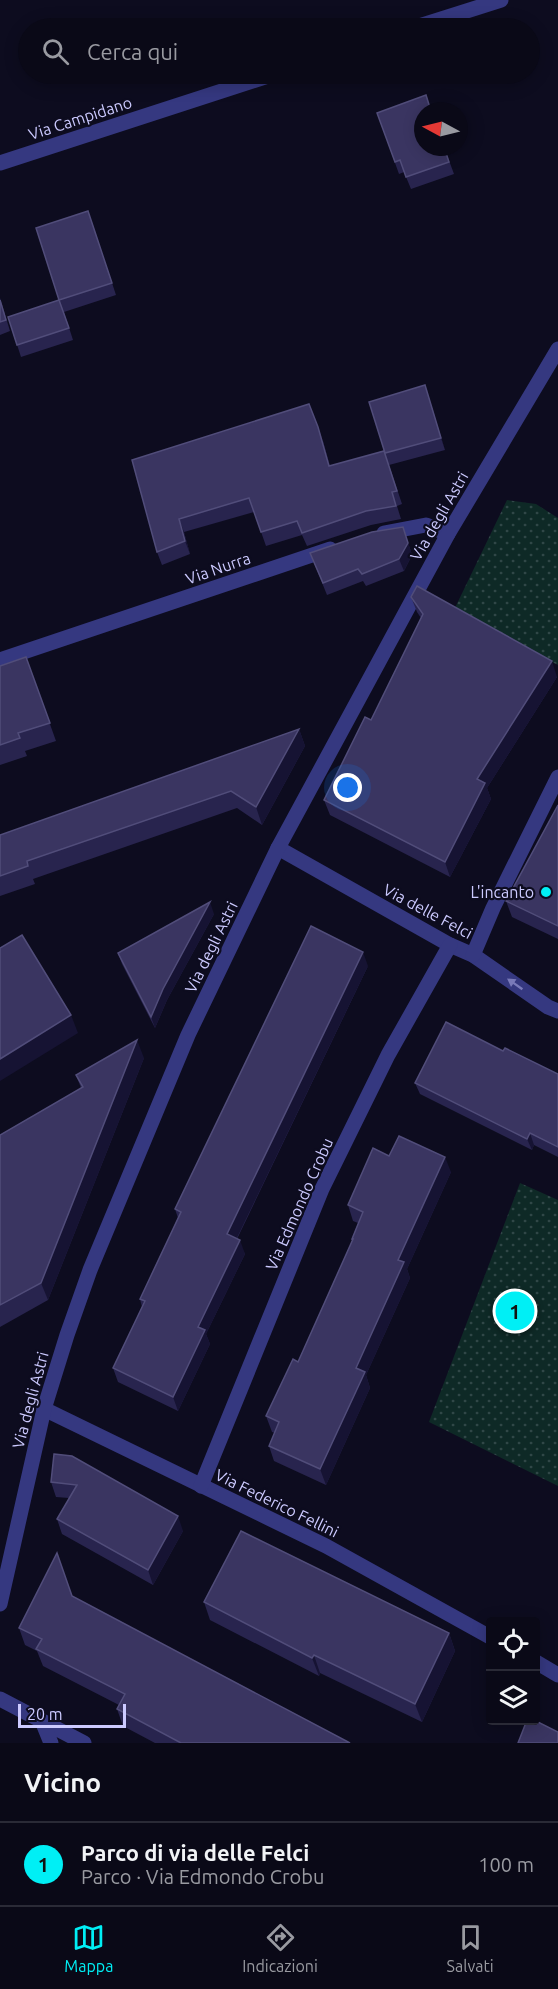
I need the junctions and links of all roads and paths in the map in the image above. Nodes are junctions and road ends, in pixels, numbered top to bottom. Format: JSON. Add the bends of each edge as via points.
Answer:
{"nodes":[{"id":1,"x":501,"y":0,"type":"edge"},
{"id":2,"x":444,"y":18,"type":"edge"},
{"id":3,"x":243,"y":84,"type":"edge"},
{"id":4,"x":0,"y":163,"type":"edge"},
{"id":5,"x":558,"y":349,"type":"edge"},
{"id":6,"x":374,"y":534,"type":"edge"},
{"id":7,"x":448,"y":534,"type":"junction"},
{"id":8,"x":340,"y":546,"type":"edge"},
{"id":9,"x":0,"y":660,"type":"edge"},
{"id":10,"x":558,"y":777,"type":"edge"},
{"id":11,"x":278,"y":848,"type":"junction"},
{"id":12,"x":450,"y":945,"type":"junction"},
{"id":13,"x":473,"y":955,"type":"junction"},
{"id":14,"x":558,"y":1011,"type":"edge"},
{"id":15,"x":44,"y":1409,"type":"junction"},
{"id":16,"x":201,"y":1486,"type":"junction"},
{"id":17,"x":0,"y":1604,"type":"edge"},
{"id":18,"x":486,"y":1634,"type":"edge"},
{"id":19,"x":540,"y":1664,"type":"edge"},
{"id":20,"x":558,"y":1675,"type":"edge"},
{"id":21,"x":0,"y":1699,"type":"edge"},
{"id":22,"x":42,"y":1721,"type":"junction"},
{"id":23,"x":51,"y":1743,"type":"edge"},
{"id":24,"x":84,"y":1743,"type":"edge"}],
"edges":[{"from":1,"to":2,"type":"street"},
{"from":3,"to":4,"type":"street","name":"Via Campidano"},
{"from":5,"to":7,"type":"street","name":"Via degli Astri"},
{"from":6,"to":7,"type":"street","via":[[426,525]]},
{"from":7,"to":11,"type":"street","name":"Via degli Astri"},
{"from":8,"to":9,"type":"street","name":"Via Nurra"},
{"from":10,"to":13,"type":"street"},
{"from":11,"to":12,"type":"street","name":"Via delle Felci"},
{"from":11,"to":15,"type":"street","name":"Via degli Astri","via":[[188,1035],[90,1270]]},
{"from":12,"to":13,"type":"street","name":"Via delle Felci"},
{"from":12,"to":16,"type":"street","name":"Via Edmondo Crobu","via":[[388,1056],[322,1189]]},
{"from":14,"to":13,"type":"street","name":"Via delle Felci","one_way":true},
{"from":15,"to":16,"type":"street","name":"Via Federico Fellini"},
{"from":15,"to":17,"type":"street","name":"Via degli Astri"},
{"from":16,"to":18,"type":"street","name":"Via Federico Fellini","via":[[326,1546]]},
{"from":19,"to":20,"type":"street"},
{"from":21,"to":22,"type":"street"},
{"from":22,"to":23,"type":"street"},
{"from":22,"to":24,"type":"street"}]}
